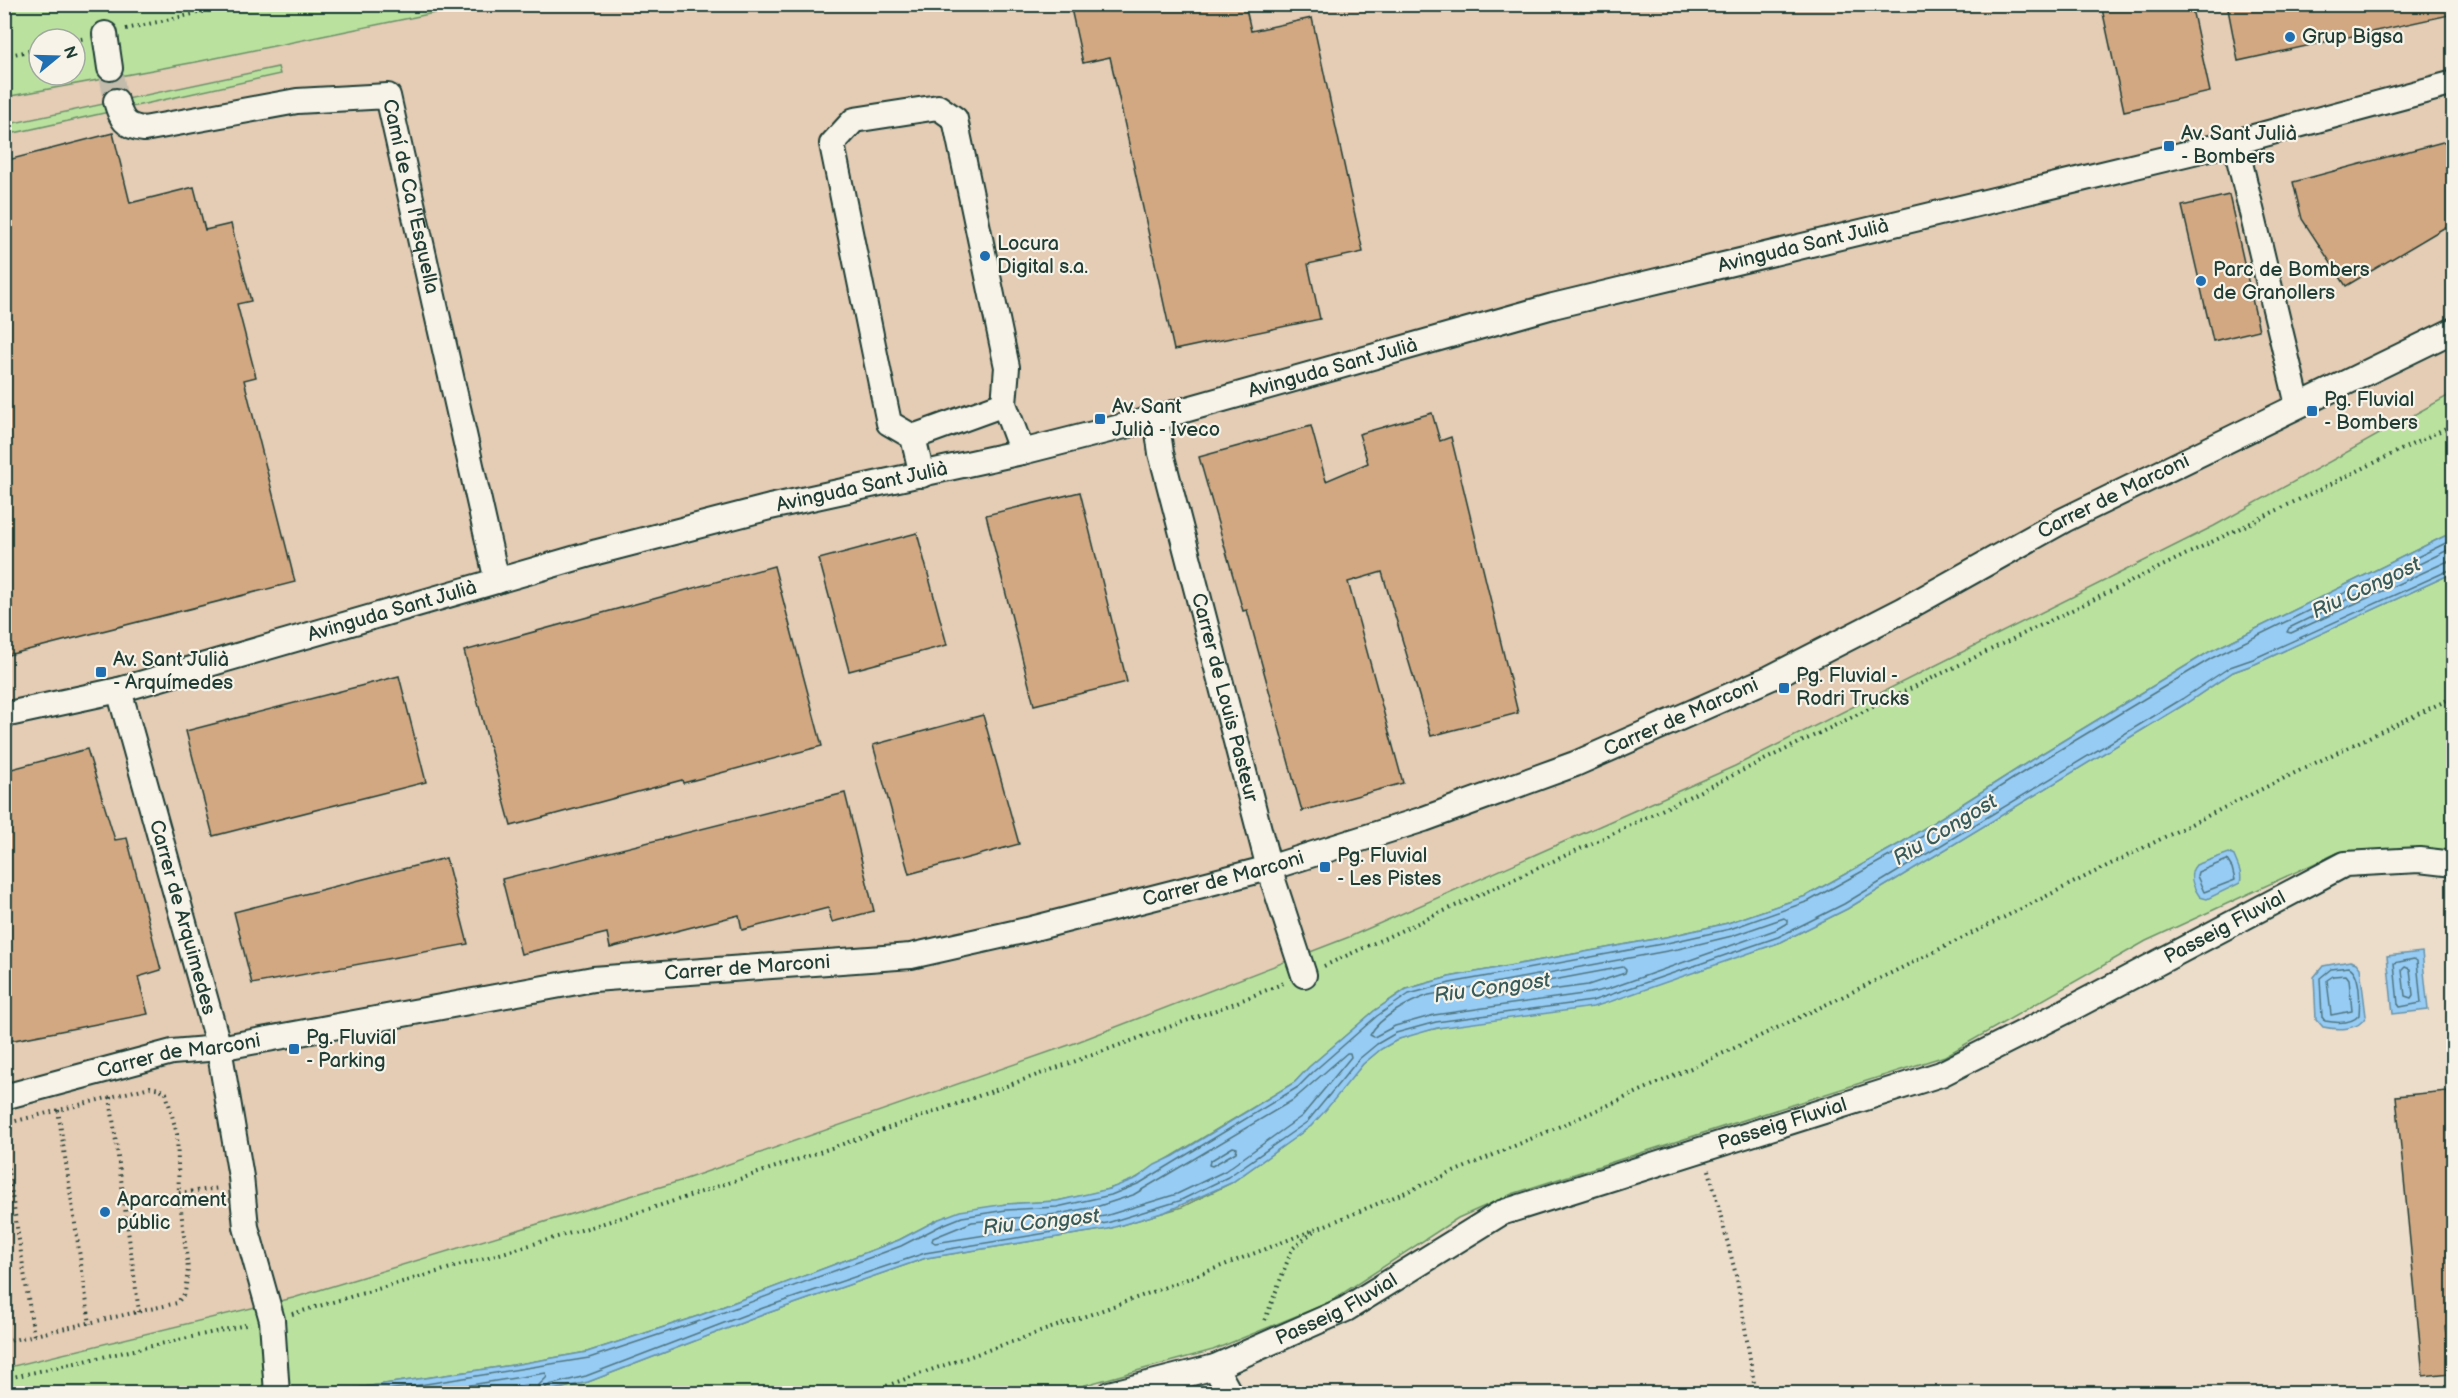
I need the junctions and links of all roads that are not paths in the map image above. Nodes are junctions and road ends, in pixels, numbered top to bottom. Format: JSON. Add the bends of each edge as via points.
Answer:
{"nodes":[{"id":1,"x":105,"y":34,"type":"road end"},
{"id":2,"x":110,"y":68,"type":"tunnel mouth"},
{"id":3,"x":2454,"y":83,"type":"edge"},
{"id":4,"x":116,"y":101,"type":"tunnel mouth"},
{"id":5,"x":2235,"y":142,"type":"junction"},
{"id":6,"x":2454,"y":330,"type":"edge"},
{"id":7,"x":1004,"y":404,"type":"junction"},
{"id":8,"x":2298,"y":405,"type":"junction"},
{"id":9,"x":1156,"y":418,"type":"junction"},
{"id":10,"x":913,"y":437,"type":"junction"},
{"id":11,"x":1022,"y":452,"type":"junction"},
{"id":12,"x":922,"y":475,"type":"junction"},
{"id":13,"x":497,"y":581,"type":"junction"},
{"id":14,"x":119,"y":690,"type":"junction"},
{"id":15,"x":4,"y":715,"type":"edge"},
{"id":16,"x":2454,"y":864,"type":"edge"},
{"id":17,"x":1269,"y":868,"type":"junction"},
{"id":18,"x":1304,"y":975,"type":"road end"},
{"id":19,"x":219,"y":1048,"type":"junction"},
{"id":20,"x":4,"y":1097,"type":"edge"},
{"id":21,"x":1215,"y":1367,"type":"junction"},
{"id":22,"x":277,"y":1394,"type":"edge"},
{"id":23,"x":1108,"y":1394,"type":"edge"},
{"id":24,"x":1230,"y":1394,"type":"edge"}],
"edges":[{"from":1,"to":2,"type":"street"},
{"from":3,"to":5,"type":"street","name":"Avinguda Sant Julià"},
{"from":4,"to":13,"type":"street","name":"Camí de Ca l'Esquella","via":[[121,118],[131,128],[144,129],[297,101],[388,96]]},
{"from":5,"to":8,"type":"street"},
{"from":5,"to":9,"type":"street","name":"Avinguda Sant Julià","via":[[1553,306]]},
{"from":6,"to":8,"type":"street","name":"Carrer de Marconi"},
{"from":7,"to":10,"type":"street"},
{"from":7,"to":10,"type":"street","via":[[1007,367],[956,119],[938,107],[854,120],[832,144],[889,423]]},
{"from":7,"to":11,"type":"street"},
{"from":8,"to":17,"type":"street","name":"Carrer de Marconi","via":[[2064,520],[1903,610],[1770,678],[1575,764],[1424,819]]},
{"from":9,"to":11,"type":"street","name":"Avinguda Sant Julià"},
{"from":9,"to":17,"type":"street","name":"Carrer de Louis Pasteur","via":[[1161,453]]},
{"from":10,"to":12,"type":"street"},
{"from":11,"to":12,"type":"street","name":"Avinguda Sant Julià"},
{"from":12,"to":13,"type":"street","name":"Avinguda Sant Julià","via":[[770,507]]},
{"from":13,"to":14,"type":"street","name":"Avinguda Sant Julià"},
{"from":14,"to":15,"type":"street","name":"Avinguda Sant Julià"},
{"from":14,"to":19,"type":"street","name":"Carrer de Arquimedes"},
{"from":16,"to":21,"type":"street","name":"Passeig Fluvial","via":[[2345,864],[1941,1074],[1501,1213],[1346,1309]]},
{"from":17,"to":18,"type":"street","name":"Carrer de Louis Pasteur"},
{"from":17,"to":19,"type":"street","name":"Carrer de Marconi","via":[[911,956],[593,979]]},
{"from":19,"to":20,"type":"street","name":"Carrer de Marconi","via":[[172,1052]]},
{"from":19,"to":22,"type":"street","name":"Carrer de Arquimedes","via":[[246,1227],[272,1320]]},
{"from":21,"to":23,"type":"street","name":"Passeig Fluvial"},
{"from":21,"to":24,"type":"street"}]}
